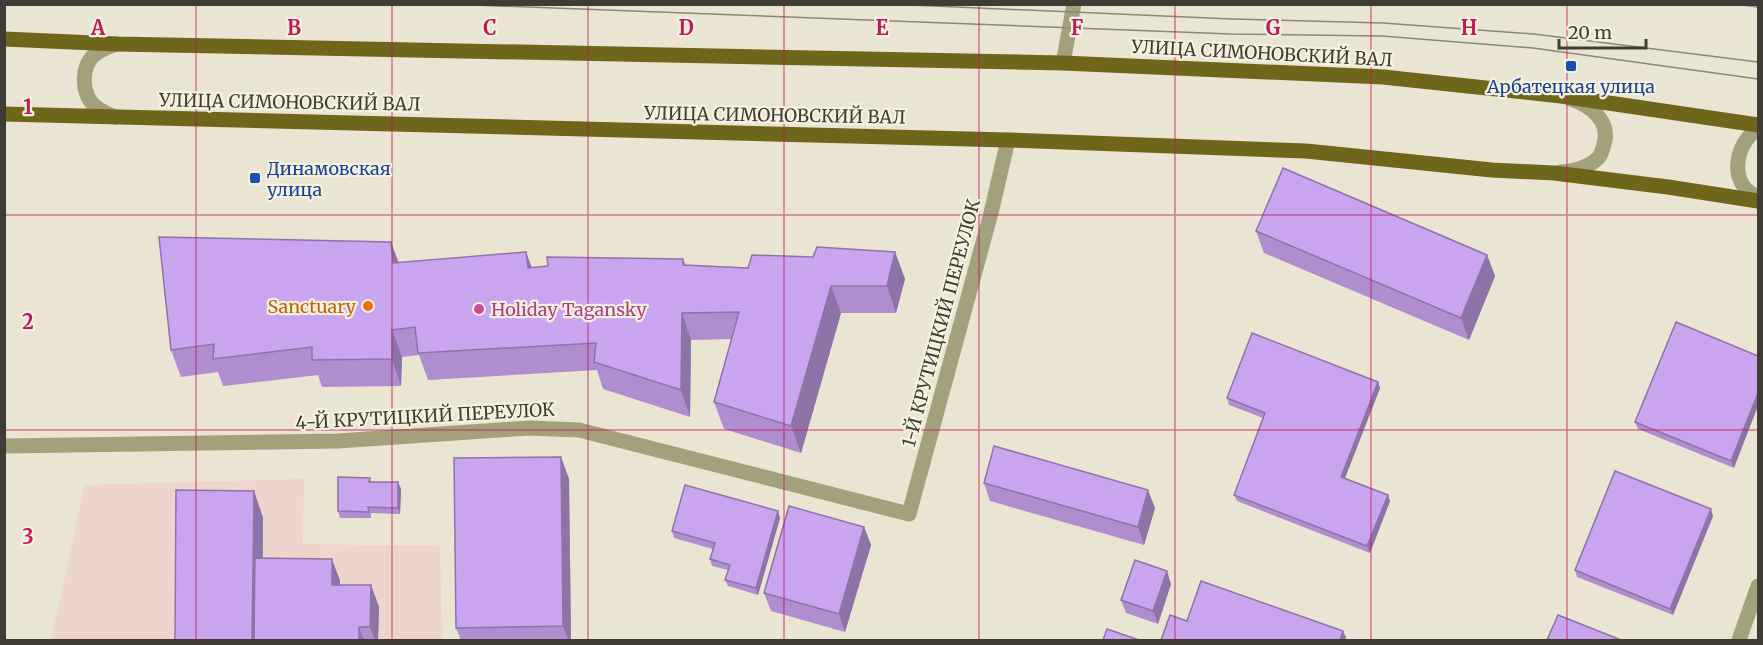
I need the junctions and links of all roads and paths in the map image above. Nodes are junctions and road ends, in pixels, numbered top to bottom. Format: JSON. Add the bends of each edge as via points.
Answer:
{"nodes":[{"id":1,"x":1074,"y":4,"type":"edge"},
{"id":2,"x":4,"y":39,"type":"edge"},
{"id":3,"x":117,"y":44,"type":"junction"},
{"id":4,"x":1063,"y":63,"type":"junction"},
{"id":5,"x":1561,"y":96,"type":"junction"},
{"id":6,"x":4,"y":114,"type":"edge"},
{"id":7,"x":116,"y":117,"type":"junction"},
{"id":8,"x":1758,"y":127,"type":"edge"},
{"id":9,"x":1008,"y":140,"type":"junction"},
{"id":10,"x":1554,"y":173,"type":"junction"},
{"id":11,"x":1758,"y":199,"type":"edge"},
{"id":12,"x":4,"y":446,"type":"edge"},
{"id":13,"x":909,"y":514,"type":"joint"},
{"id":14,"x":1758,"y":586,"type":"edge"},
{"id":15,"x":1738,"y":640,"type":"edge"}],
"edges":[{"from":1,"to":4,"type":"street"},
{"from":2,"to":3,"type":"main road","name":"УЛИЦА СИМОНОВСКИЙ ВАЛ"},
{"from":3,"to":4,"type":"main road","name":"УЛИЦА СИМОНОВСКИЙ ВАЛ"},
{"from":3,"to":7,"type":"street","via":[[91,58],[85,80],[91,102]]},
{"from":4,"to":5,"type":"main road","name":"УЛИЦА СИМОНОВСКИЙ ВАЛ","via":[[1383,77]]},
{"from":5,"to":8,"type":"main road","name":"УЛИЦА СИМОНОВСКИЙ ВАЛ"},
{"from":5,"to":10,"type":"street","via":[[1581,102],[1594,112],[1604,123],[1606,139],[1600,155],[1590,164],[1575,171]]},
{"from":6,"to":7,"type":"main road","name":"УЛИЦА СИМОНОВСКИЙ ВАЛ"},
{"from":7,"to":9,"type":"main road","name":"УЛИЦА СИМОНОВСКИЙ ВАЛ"},
{"from":8,"to":11,"type":"street","via":[[1742,144],[1738,158],[1738,172],[1744,185]]},
{"from":9,"to":10,"type":"main road","name":"УЛИЦА СИМОНОВСКИЙ ВАЛ","via":[[1306,151]]},
{"from":9,"to":13,"type":"street","name":"1-Й КРУТИЦКИЙ ПЕРЕУЛОК"},
{"from":10,"to":11,"type":"main road","name":"УЛИЦА СИМОНОВСКИЙ ВАЛ"},
{"from":12,"to":13,"type":"street","name":"4-Й КРУТИЦКИЙ ПЕРЕУЛОК","via":[[338,441],[529,428],[579,430]]},
{"from":14,"to":15,"type":"street"}]}
